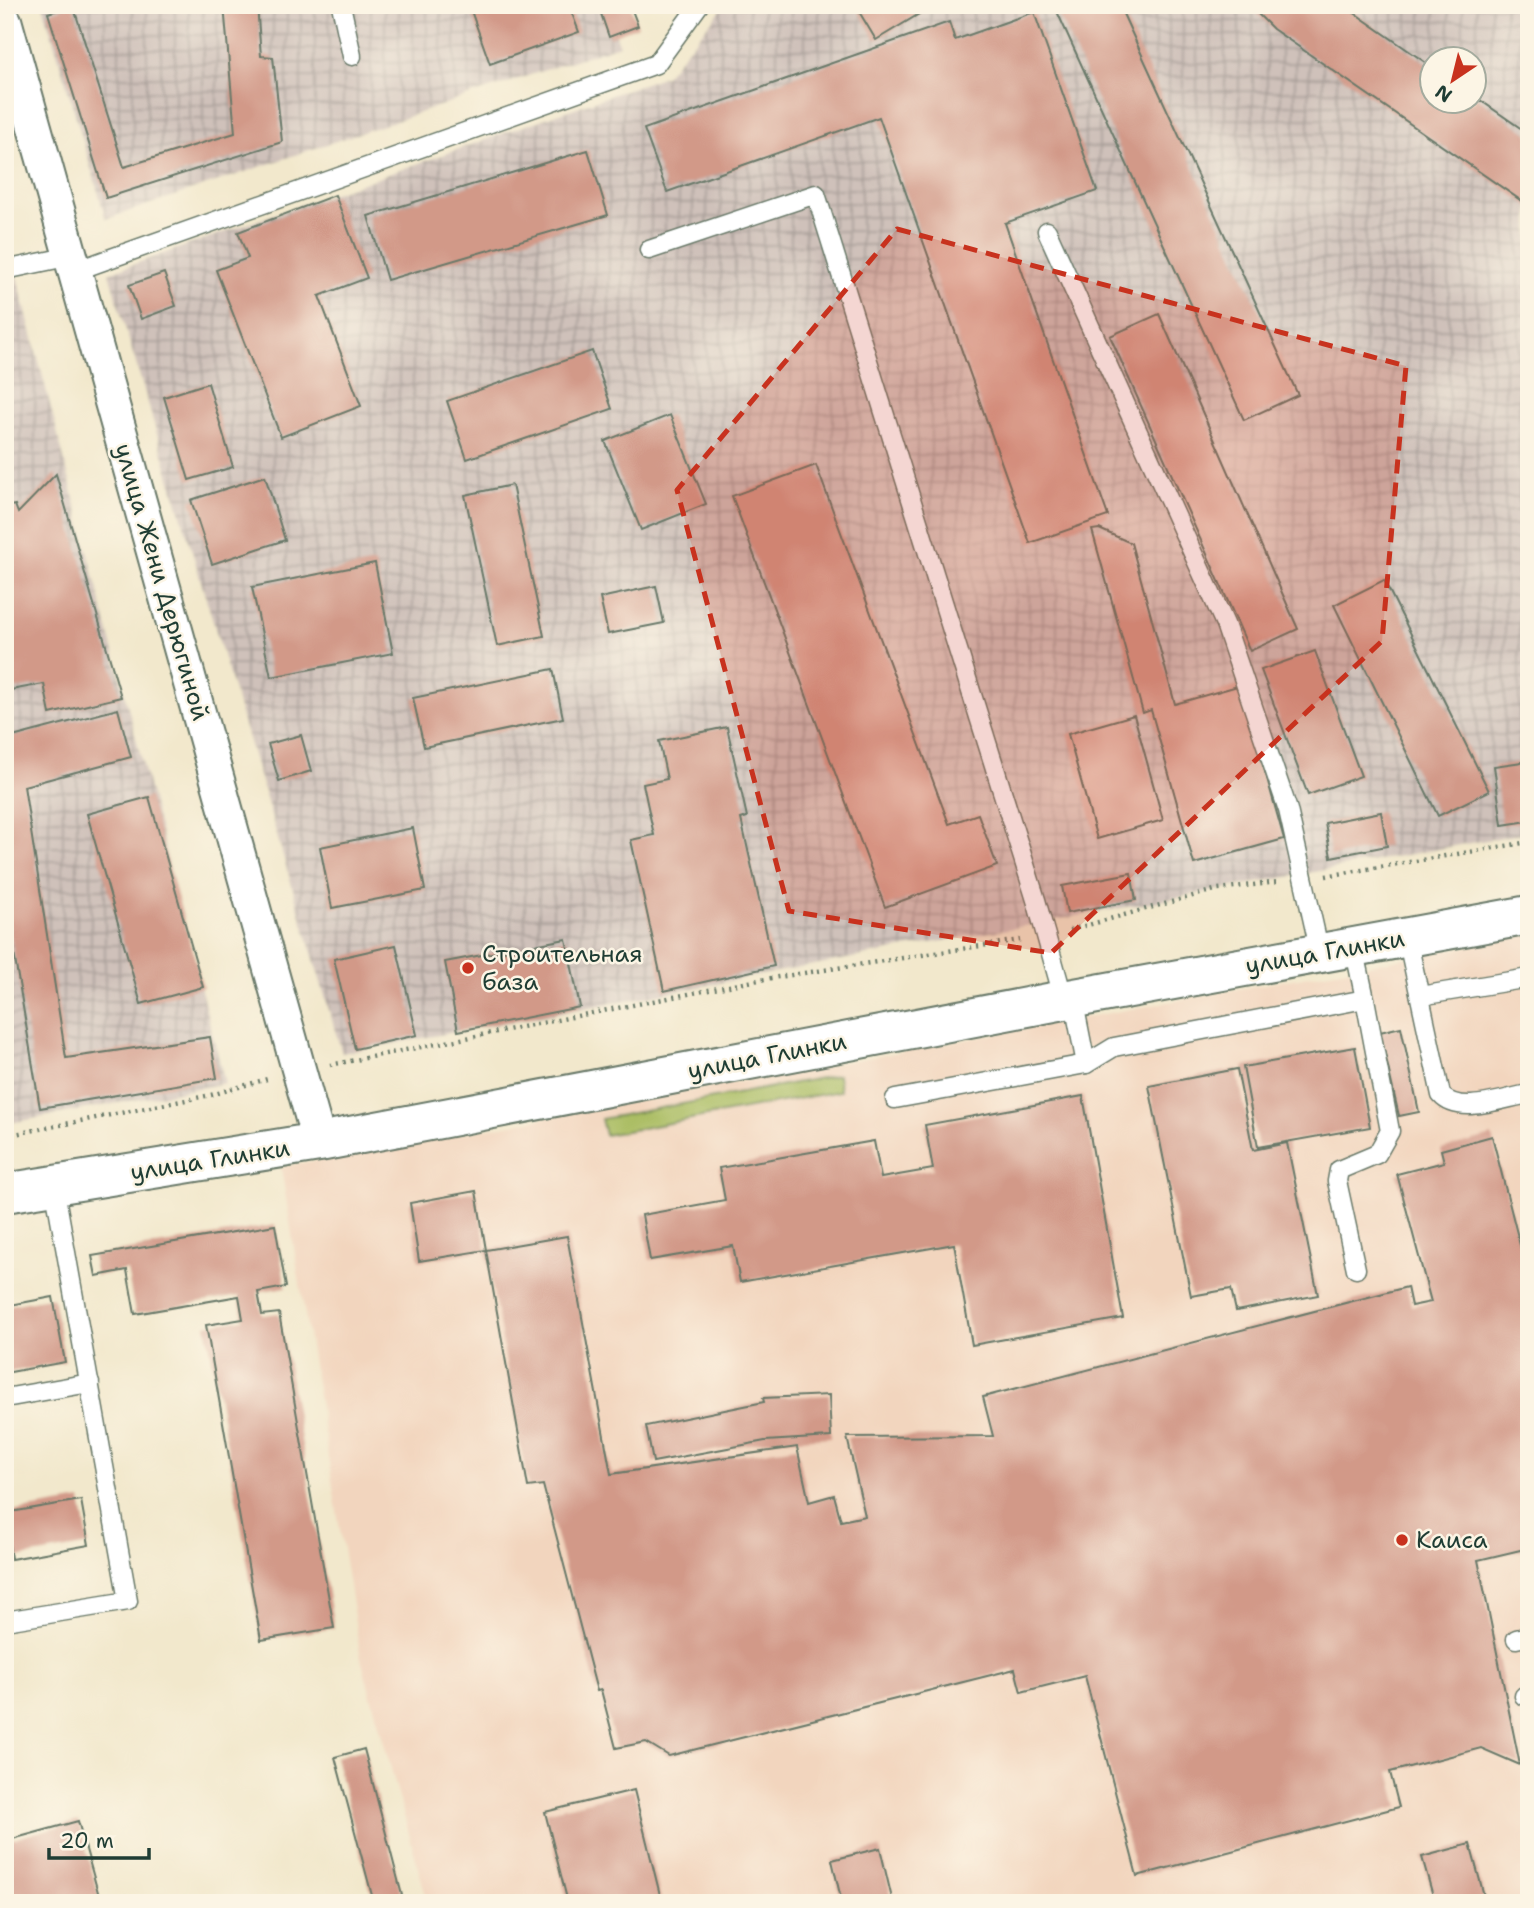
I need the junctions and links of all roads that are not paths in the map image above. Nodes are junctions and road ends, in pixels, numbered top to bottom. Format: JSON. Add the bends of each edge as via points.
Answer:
{"nodes":[{"id":1,"x":341,"y":5,"type":"edge"},
{"id":2,"x":699,"y":5,"type":"edge"},
{"id":3,"x":5,"y":22,"type":"edge"},
{"id":4,"x":352,"y":56,"type":"dead end"},
{"id":5,"x":1048,"y":231,"type":"dead end"},
{"id":6,"x":649,"y":250,"type":"dead end"},
{"id":7,"x":73,"y":264,"type":"junction"},
{"id":8,"x":5,"y":270,"type":"edge"},
{"id":9,"x":1529,"y":915,"type":"edge"},
{"id":10,"x":1408,"y":937,"type":"junction"},
{"id":11,"x":1337,"y":950,"type":"junction"},
{"id":12,"x":1529,"y":978,"type":"edge"},
{"id":13,"x":1420,"y":996,"type":"junction"},
{"id":14,"x":1068,"y":999,"type":"junction"},
{"id":15,"x":1365,"y":999,"type":"junction"},
{"id":16,"x":1086,"y":1064,"type":"junction"},
{"id":17,"x":1529,"y":1094,"type":"edge"},
{"id":18,"x":895,"y":1099,"type":"dead end"},
{"id":19,"x":319,"y":1142,"type":"junction"},
{"id":20,"x":54,"y":1185,"type":"junction"},
{"id":21,"x":5,"y":1193,"type":"edge"},
{"id":22,"x":1356,"y":1269,"type":"dead end"},
{"id":23,"x":90,"y":1383,"type":"junction"},
{"id":24,"x":5,"y":1398,"type":"edge"},
{"id":25,"x":5,"y":1621,"type":"edge"}],
"edges":[{"from":1,"to":4,"type":"lane"},
{"from":2,"to":7,"type":"lane","via":[[656,65]]},
{"from":3,"to":7,"type":"street","name":"улица Жени Дерюгиной"},
{"from":5,"to":11,"type":"lane","via":[[1226,624]]},
{"from":6,"to":14,"type":"lane","via":[[816,194]]},
{"from":7,"to":8,"type":"lane"},
{"from":7,"to":19,"type":"street","name":"улица Жени Дерюгиной"},
{"from":9,"to":10,"type":"main road","name":"улица Глинки"},
{"from":10,"to":11,"type":"main road","name":"улица Глинки"},
{"from":10,"to":13,"type":"lane"},
{"from":11,"to":14,"type":"main road","name":"улица Глинки"},
{"from":11,"to":15,"type":"lane"},
{"from":12,"to":13,"type":"lane"},
{"from":13,"to":17,"type":"lane","via":[[1441,1095],[1448,1104],[1461,1106]]},
{"from":14,"to":16,"type":"lane"},
{"from":14,"to":19,"type":"main road","name":"улица Глинки"},
{"from":15,"to":16,"type":"lane","via":[[1114,1047]]},
{"from":15,"to":22,"type":"lane","via":[[1390,1131],[1377,1154],[1339,1170],[1337,1181]]},
{"from":16,"to":18,"type":"lane"},
{"from":19,"to":20,"type":"main road","name":"улица Глинки"},
{"from":20,"to":21,"type":"main road","name":"улица Глинки"},
{"from":20,"to":23,"type":"lane"},
{"from":23,"to":24,"type":"lane"},
{"from":23,"to":25,"type":"lane","via":[[128,1601]]}]}
